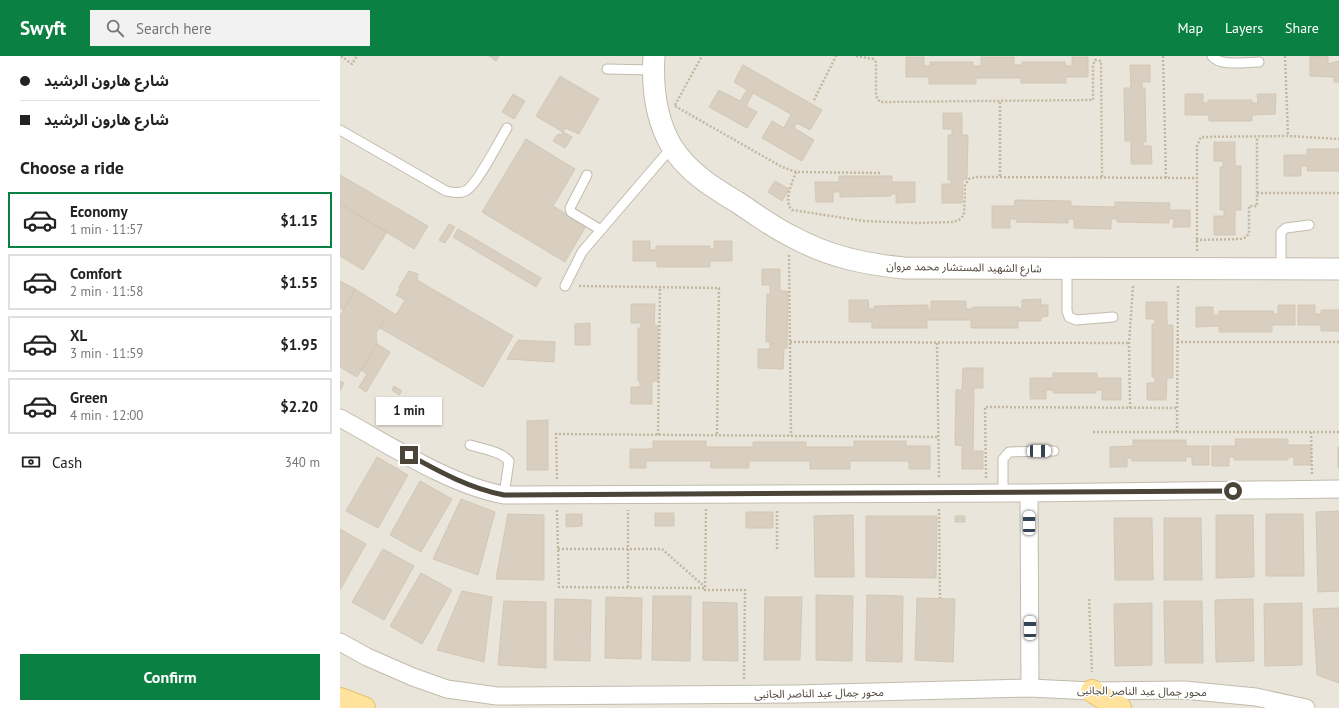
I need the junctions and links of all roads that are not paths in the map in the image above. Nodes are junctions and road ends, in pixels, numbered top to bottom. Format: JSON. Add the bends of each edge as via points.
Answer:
{"nodes":[{"id":1,"x":1212,"y":56,"type":"edge"},
{"id":2,"x":1258,"y":62,"type":"dead end"},
{"id":3,"x":653,"y":63,"type":"edge"},
{"id":4,"x":607,"y":69,"type":"dead end"},
{"id":5,"x":508,"y":128,"type":"dead end"},
{"id":6,"x":340,"y":130,"type":"edge"},
{"id":7,"x":668,"y":138,"type":"junction"},
{"id":8,"x":587,"y":175,"type":"dead end"},
{"id":9,"x":1309,"y":225,"type":"dead end"},
{"id":10,"x":600,"y":230,"type":"junction"},
{"id":11,"x":1067,"y":269,"type":"junction"},
{"id":12,"x":1281,"y":269,"type":"junction"},
{"id":13,"x":1339,"y":269,"type":"edge"},
{"id":14,"x":565,"y":286,"type":"road end"},
{"id":15,"x":1113,"y":317,"type":"dead end"},
{"id":16,"x":340,"y":418,"type":"edge"},
{"id":17,"x":470,"y":445,"type":"dead end"},
{"id":18,"x":1054,"y":451,"type":"dead end"},
{"id":19,"x":1339,"y":489,"type":"edge"},
{"id":20,"x":1003,"y":492,"type":"junction"},
{"id":21,"x":1029,"y":493,"type":"junction"},
{"id":22,"x":504,"y":495,"type":"junction"},
{"id":23,"x":340,"y":642,"type":"edge"},
{"id":24,"x":1030,"y":688,"type":"junction"},
{"id":25,"x":1092,"y":691,"type":"junction"},
{"id":26,"x":340,"y":699,"type":"edge"},
{"id":27,"x":364,"y":708,"type":"edge"},
{"id":28,"x":1120,"y":708,"type":"edge"},
{"id":29,"x":1306,"y":708,"type":"edge"}],
"edges":[{"from":1,"to":2,"type":"lane","via":[[1224,62]]},
{"from":3,"to":4,"type":"lane"},
{"from":3,"to":7,"type":"street","name":"شارع الشهيد المستشار محمد مروان","via":[[657,110]]},
{"from":5,"to":6,"type":"lane","via":[[472,186],[460,193],[446,191]]},
{"from":7,"to":10,"type":"lane"},
{"from":7,"to":11,"type":"street","name":"شارع الشهيد المستشار محمد مروان","via":[[680,157],[698,177],[789,236],[845,259],[874,266],[904,268]]},
{"from":8,"to":10,"type":"lane","via":[[570,208],[573,214]]},
{"from":9,"to":12,"type":"lane","via":[[1286,228],[1281,232]]},
{"from":10,"to":14,"type":"lane","via":[[582,252]]},
{"from":11,"to":12,"type":"street","name":"شارع الشهيد المستشار محمد مروان"},
{"from":11,"to":15,"type":"lane","via":[[1069,317],[1076,320]]},
{"from":12,"to":13,"type":"street","name":"شارع الشهيد المستشار محمد مروان"},
{"from":16,"to":22,"type":"street","via":[[450,477],[485,491]]},
{"from":17,"to":22,"type":"lane","via":[[497,453],[509,461]]},
{"from":18,"to":20,"type":"lane","via":[[1006,454],[1003,459]]},
{"from":19,"to":21,"type":"street"},
{"from":20,"to":21,"type":"street"},
{"from":20,"to":22,"type":"street"},
{"from":21,"to":24,"type":"street"},
{"from":23,"to":24,"type":"street","name":"محور جمال عبد الناصر الجانبى","via":[[366,657],[447,689],[497,696],[795,694]]},
{"from":24,"to":25,"type":"street","name":"محور جمال عبد الناصر الجانبى"},
{"from":25,"to":28,"type":"main road"},
{"from":25,"to":29,"type":"street","name":"محور جمال عبد الناصر الجانبى","via":[[1220,692]]},
{"from":26,"to":27,"type":"main road"}]}
